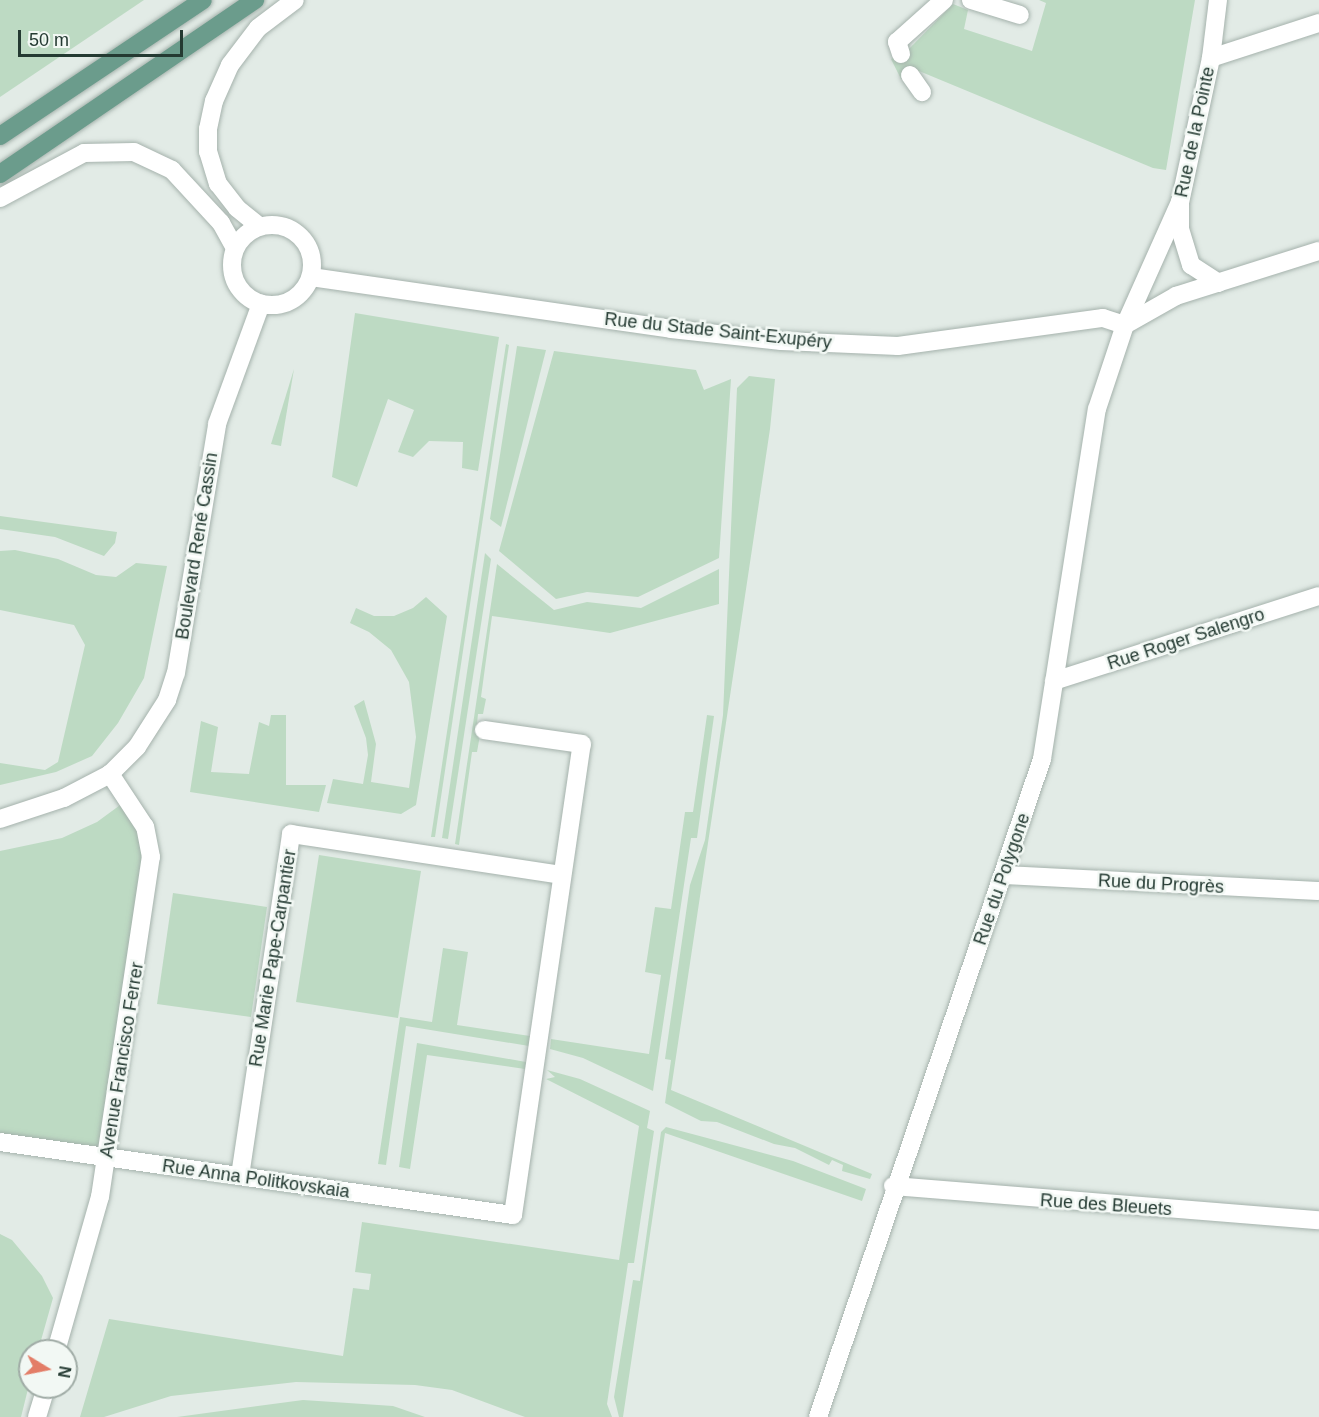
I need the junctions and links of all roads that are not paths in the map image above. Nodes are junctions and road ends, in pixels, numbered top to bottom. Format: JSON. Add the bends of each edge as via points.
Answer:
{"nodes":[{"id":1,"x":203,"y":0,"type":"edge"},
{"id":2,"x":255,"y":0,"type":"edge"},
{"id":3,"x":295,"y":0,"type":"edge"},
{"id":4,"x":944,"y":0,"type":"edge"},
{"id":5,"x":971,"y":0,"type":"edge"},
{"id":6,"x":1218,"y":0,"type":"edge"},
{"id":7,"x":1020,"y":15,"type":"dead end"},
{"id":8,"x":1319,"y":23,"type":"edge"},
{"id":9,"x":901,"y":54,"type":"dead end"},
{"id":10,"x":1211,"y":58,"type":"junction"},
{"id":11,"x":910,"y":75,"type":"dead end"},
{"id":12,"x":922,"y":92,"type":"dead end"},
{"id":13,"x":0,"y":136,"type":"edge"},
{"id":14,"x":0,"y":174,"type":"edge"},
{"id":15,"x":0,"y":198,"type":"edge"},
{"id":16,"x":1180,"y":202,"type":"junction"},
{"id":17,"x":260,"y":226,"type":"junction"},
{"id":18,"x":236,"y":248,"type":"junction"},
{"id":19,"x":1319,"y":251,"type":"edge"},
{"id":20,"x":311,"y":277,"type":"junction"},
{"id":21,"x":1219,"y":283,"type":"junction"},
{"id":22,"x":261,"y":304,"type":"junction"},
{"id":23,"x":1125,"y":325,"type":"junction"},
{"id":24,"x":1319,"y":596,"type":"edge"},
{"id":25,"x":1054,"y":681,"type":"junction"},
{"id":26,"x":484,"y":730,"type":"dead end"},
{"id":27,"x":110,"y":774,"type":"junction"},
{"id":28,"x":0,"y":819,"type":"edge"},
{"id":29,"x":562,"y":875,"type":"junction"},
{"id":30,"x":1004,"y":876,"type":"junction"},
{"id":31,"x":1319,"y":891,"type":"edge"},
{"id":32,"x":0,"y":1142,"type":"edge"},
{"id":33,"x":106,"y":1157,"type":"junction"},
{"id":34,"x":240,"y":1176,"type":"junction"},
{"id":35,"x":893,"y":1186,"type":"junction"},
{"id":36,"x":1319,"y":1221,"type":"edge"},
{"id":37,"x":59,"y":1339,"type":"edge"},
{"id":38,"x":43,"y":1399,"type":"edge"},
{"id":39,"x":38,"y":1417,"type":"edge"},
{"id":40,"x":818,"y":1417,"type":"edge"}],
"edges":[{"from":1,"to":13,"type":"main road"},
{"from":2,"to":14,"type":"main road"},
{"from":3,"to":17,"type":"street","via":[[258,28],[230,65],[214,101],[208,129],[208,152],[218,184],[237,208]]},
{"from":4,"to":9,"type":"street","via":[[897,42]]},
{"from":5,"to":7,"type":"street"},
{"from":6,"to":10,"type":"street","name":"Rue de la Pointe"},
{"from":8,"to":10,"type":"street"},
{"from":10,"to":16,"type":"street","name":"Rue de la Pointe"},
{"from":11,"to":12,"type":"street"},
{"from":15,"to":18,"type":"street","via":[[84,153],[134,153],[172,170],[221,223]]},
{"from":16,"to":21,"type":"street","name":"Rue de la Pointe","via":[[1180,228],[1191,265]]},
{"from":16,"to":23,"type":"street","name":"Rue du Polygone"},
{"from":17,"to":18,"type":"street","via":[[241,238]]},
{"from":17,"to":20,"type":"street","via":[[275,224],[301,236],[311,255]]},
{"from":18,"to":22,"type":"street","via":[[232,261],[239,288]]},
{"from":19,"to":21,"type":"street"},
{"from":20,"to":22,"type":"street","via":[[292,300],[277,305]]},
{"from":20,"to":23,"type":"street","name":"Rue du Stade Saint-Exupéry","via":[[781,341],[898,346],[1102,318]]},
{"from":21,"to":23,"type":"street","via":[[1176,296]]},
{"from":22,"to":27,"type":"street","name":"Boulevard René Cassin","via":[[218,424],[176,674],[155,722]]},
{"from":23,"to":25,"type":"street","name":"Rue du Polygone","via":[[1097,409]]},
{"from":24,"to":25,"type":"street","name":"Rue Roger Salengro"},
{"from":25,"to":30,"type":"street","name":"Rue du Polygone","via":[[1042,759]]},
{"from":26,"to":29,"type":"street","via":[[582,744]]},
{"from":27,"to":28,"type":"street","via":[[64,798]]},
{"from":27,"to":33,"type":"street","name":"Avenue Francisco Ferrer","via":[[145,827],[152,857]]},
{"from":29,"to":34,"type":"street","name":"Rue Anna Politkovskaia","via":[[513,1215]]},
{"from":29,"to":34,"type":"street","name":"Rue Marie Pape-Carpantier","via":[[291,834]]},
{"from":30,"to":31,"type":"street","name":"Rue du Progrès"},
{"from":30,"to":35,"type":"street","name":"Rue du Polygone"},
{"from":32,"to":33,"type":"street","name":"Rue Anna Politkovskaia"},
{"from":33,"to":34,"type":"street","name":"Rue Anna Politkovskaia"},
{"from":33,"to":37,"type":"street","name":"Avenue Francisco Ferrer","via":[[100,1197]]},
{"from":35,"to":36,"type":"street","name":"Rue des Bleuets"},
{"from":35,"to":40,"type":"street","name":"Rue du Polygone"},
{"from":38,"to":39,"type":"street"}]}
